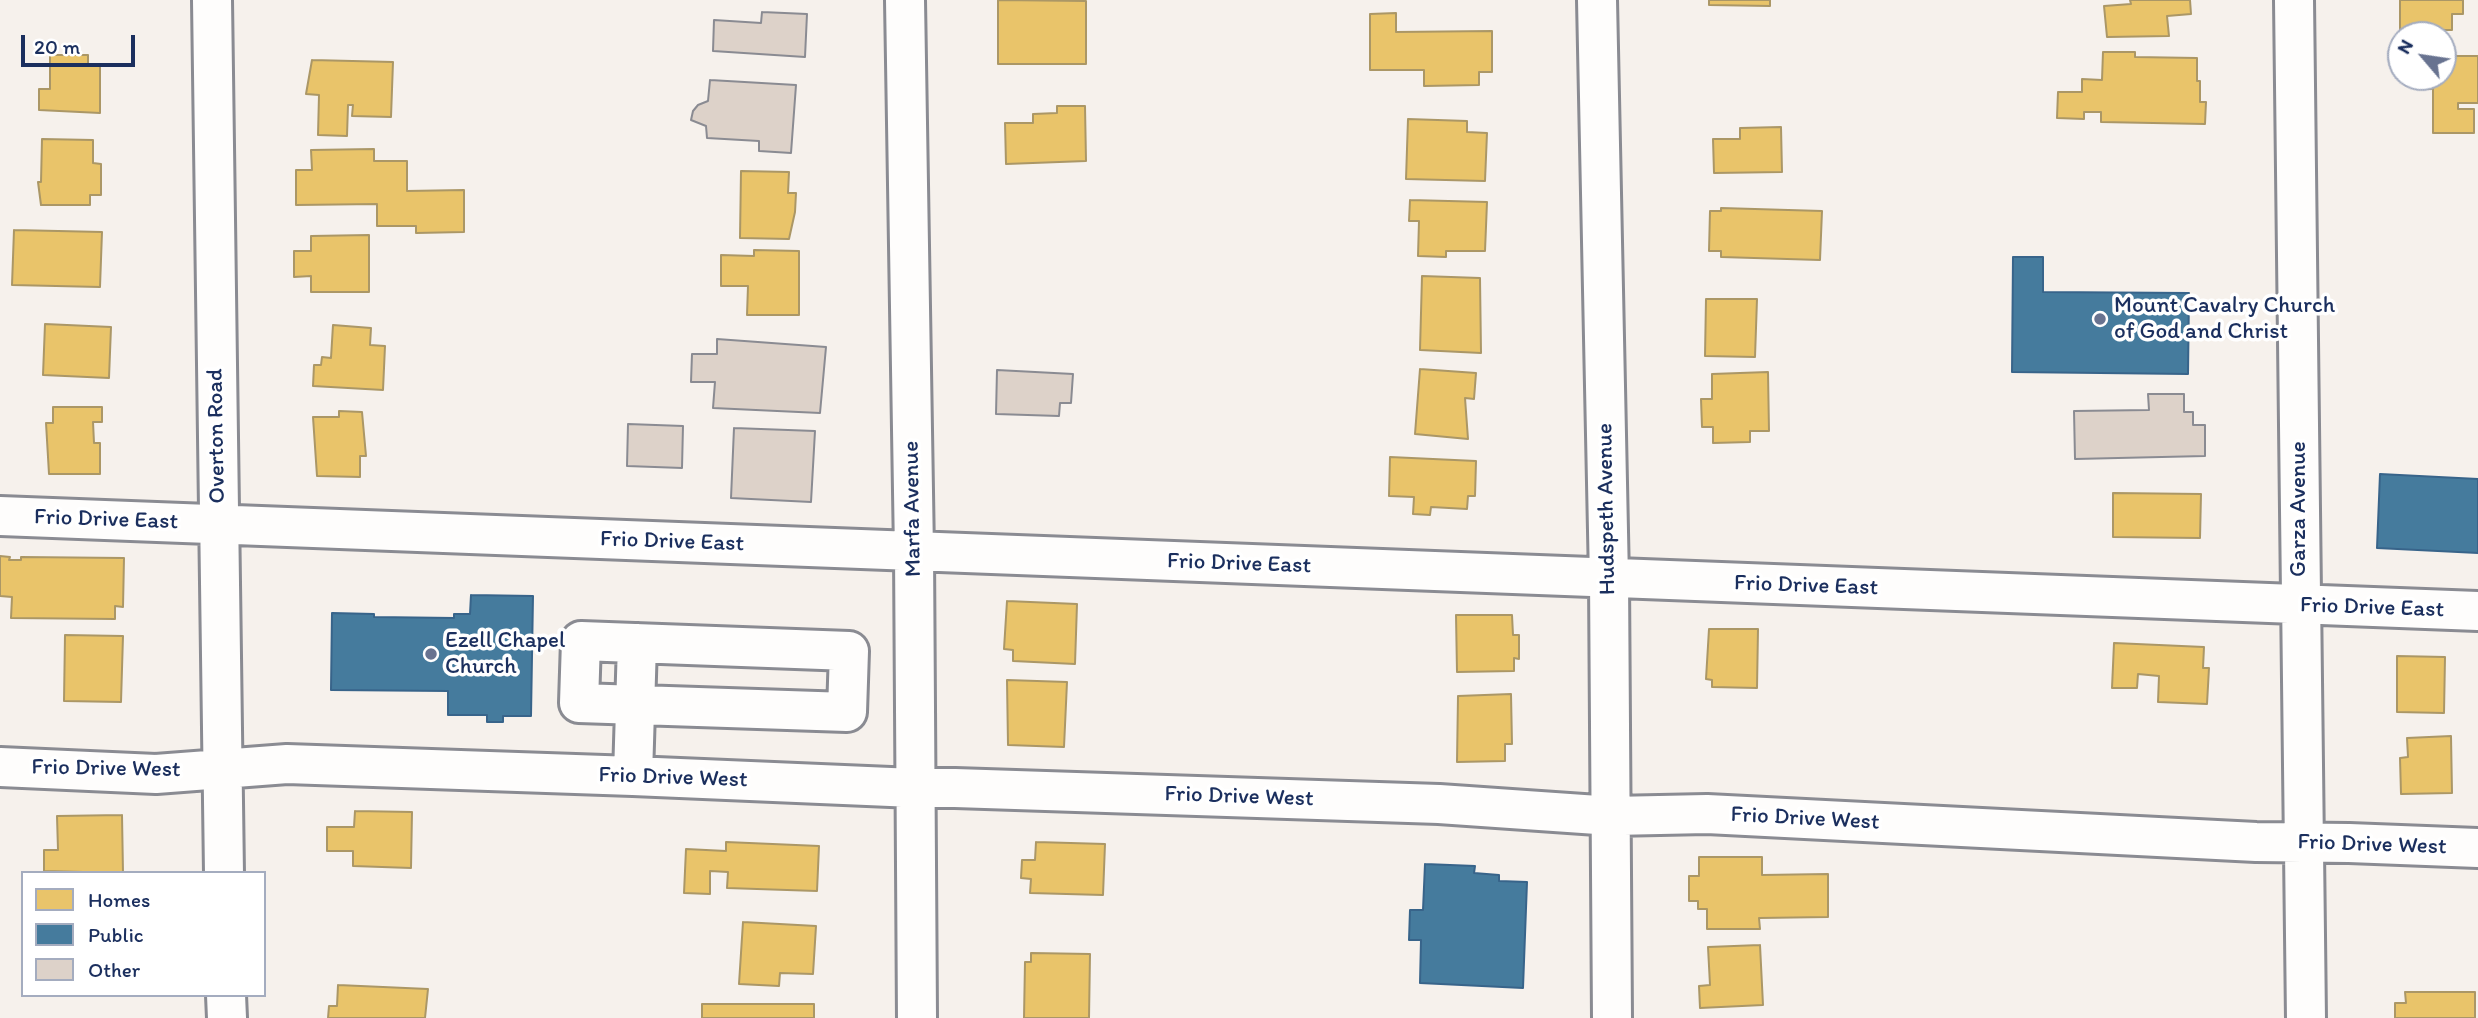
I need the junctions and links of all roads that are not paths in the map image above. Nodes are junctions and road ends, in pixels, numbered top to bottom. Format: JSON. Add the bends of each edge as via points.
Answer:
{"nodes":[{"id":1,"x":212,"y":0,"type":"edge"},
{"id":2,"x":905,"y":0,"type":"edge"},
{"id":3,"x":1597,"y":0,"type":"edge"},
{"id":4,"x":2294,"y":0,"type":"edge"},
{"id":5,"x":0,"y":516,"type":"edge"},
{"id":6,"x":218,"y":524,"type":"junction"},
{"id":7,"x":914,"y":552,"type":"junction"},
{"id":8,"x":1609,"y":579,"type":"junction"},
{"id":9,"x":2300,"y":606,"type":"junction"},
{"id":10,"x":2478,"y":611,"type":"edge"},
{"id":11,"x":637,"y":643,"type":"junction"},
{"id":12,"x":636,"y":705,"type":"junction"},
{"id":13,"x":0,"y":767,"type":"edge"},
{"id":14,"x":222,"y":768,"type":"junction"},
{"id":15,"x":633,"y":776,"type":"junction"},
{"id":16,"x":914,"y":788,"type":"junction"},
{"id":17,"x":1612,"y":817,"type":"junction"},
{"id":18,"x":2303,"y":842,"type":"junction"},
{"id":19,"x":2478,"y":848,"type":"edge"},
{"id":20,"x":224,"y":871,"type":"edge"},
{"id":21,"x":226,"y":997,"type":"edge"},
{"id":22,"x":227,"y":1018,"type":"edge"},
{"id":23,"x":917,"y":1018,"type":"edge"},
{"id":24,"x":1612,"y":1018,"type":"edge"},
{"id":25,"x":2306,"y":1018,"type":"edge"}],
"edges":[{"from":1,"to":6,"type":"street","name":"Overton Road"},
{"from":2,"to":7,"type":"street","name":"Marfa Avenue"},
{"from":3,"to":8,"type":"street","name":"Hudspeth Avenue"},
{"from":4,"to":9,"type":"street","name":"Garza Avenue"},
{"from":5,"to":6,"type":"street","name":"Frio Drive East"},
{"from":6,"to":7,"type":"street","name":"Frio Drive East"},
{"from":6,"to":14,"type":"street","name":"Overton Road"},
{"from":7,"to":8,"type":"street","name":"Frio Drive East"},
{"from":7,"to":16,"type":"street","name":"Marfa Avenue"},
{"from":8,"to":9,"type":"street","name":"Frio Drive East"},
{"from":8,"to":17,"type":"street","name":"Hudspeth Avenue"},
{"from":9,"to":10,"type":"street","name":"Frio Drive East"},
{"from":9,"to":18,"type":"street","name":"Garza Avenue"},
{"from":11,"to":12,"type":"street"},
{"from":11,"to":12,"type":"street","via":[[581,641],[579,703]]},
{"from":11,"to":12,"type":"street","via":[[849,651],[847,712]]},
{"from":12,"to":15,"type":"street"},
{"from":13,"to":14,"type":"street","name":"Frio Drive West","via":[[156,774]]},
{"from":14,"to":15,"type":"street","name":"Frio Drive West","via":[[287,764]]},
{"from":14,"to":20,"type":"street","name":"Overton Road"},
{"from":15,"to":16,"type":"street","name":"Frio Drive West"},
{"from":16,"to":17,"type":"street","name":"Frio Drive West","via":[[1439,804]]},
{"from":16,"to":23,"type":"street","name":"Marfa Avenue"},
{"from":17,"to":18,"type":"street","name":"Frio Drive West","via":[[1707,814]]},
{"from":17,"to":24,"type":"street","name":"Hudspeth Avenue"},
{"from":18,"to":19,"type":"street","name":"Frio Drive West"},
{"from":18,"to":25,"type":"street","name":"Garza Avenue"},
{"from":21,"to":22,"type":"street"}]}
